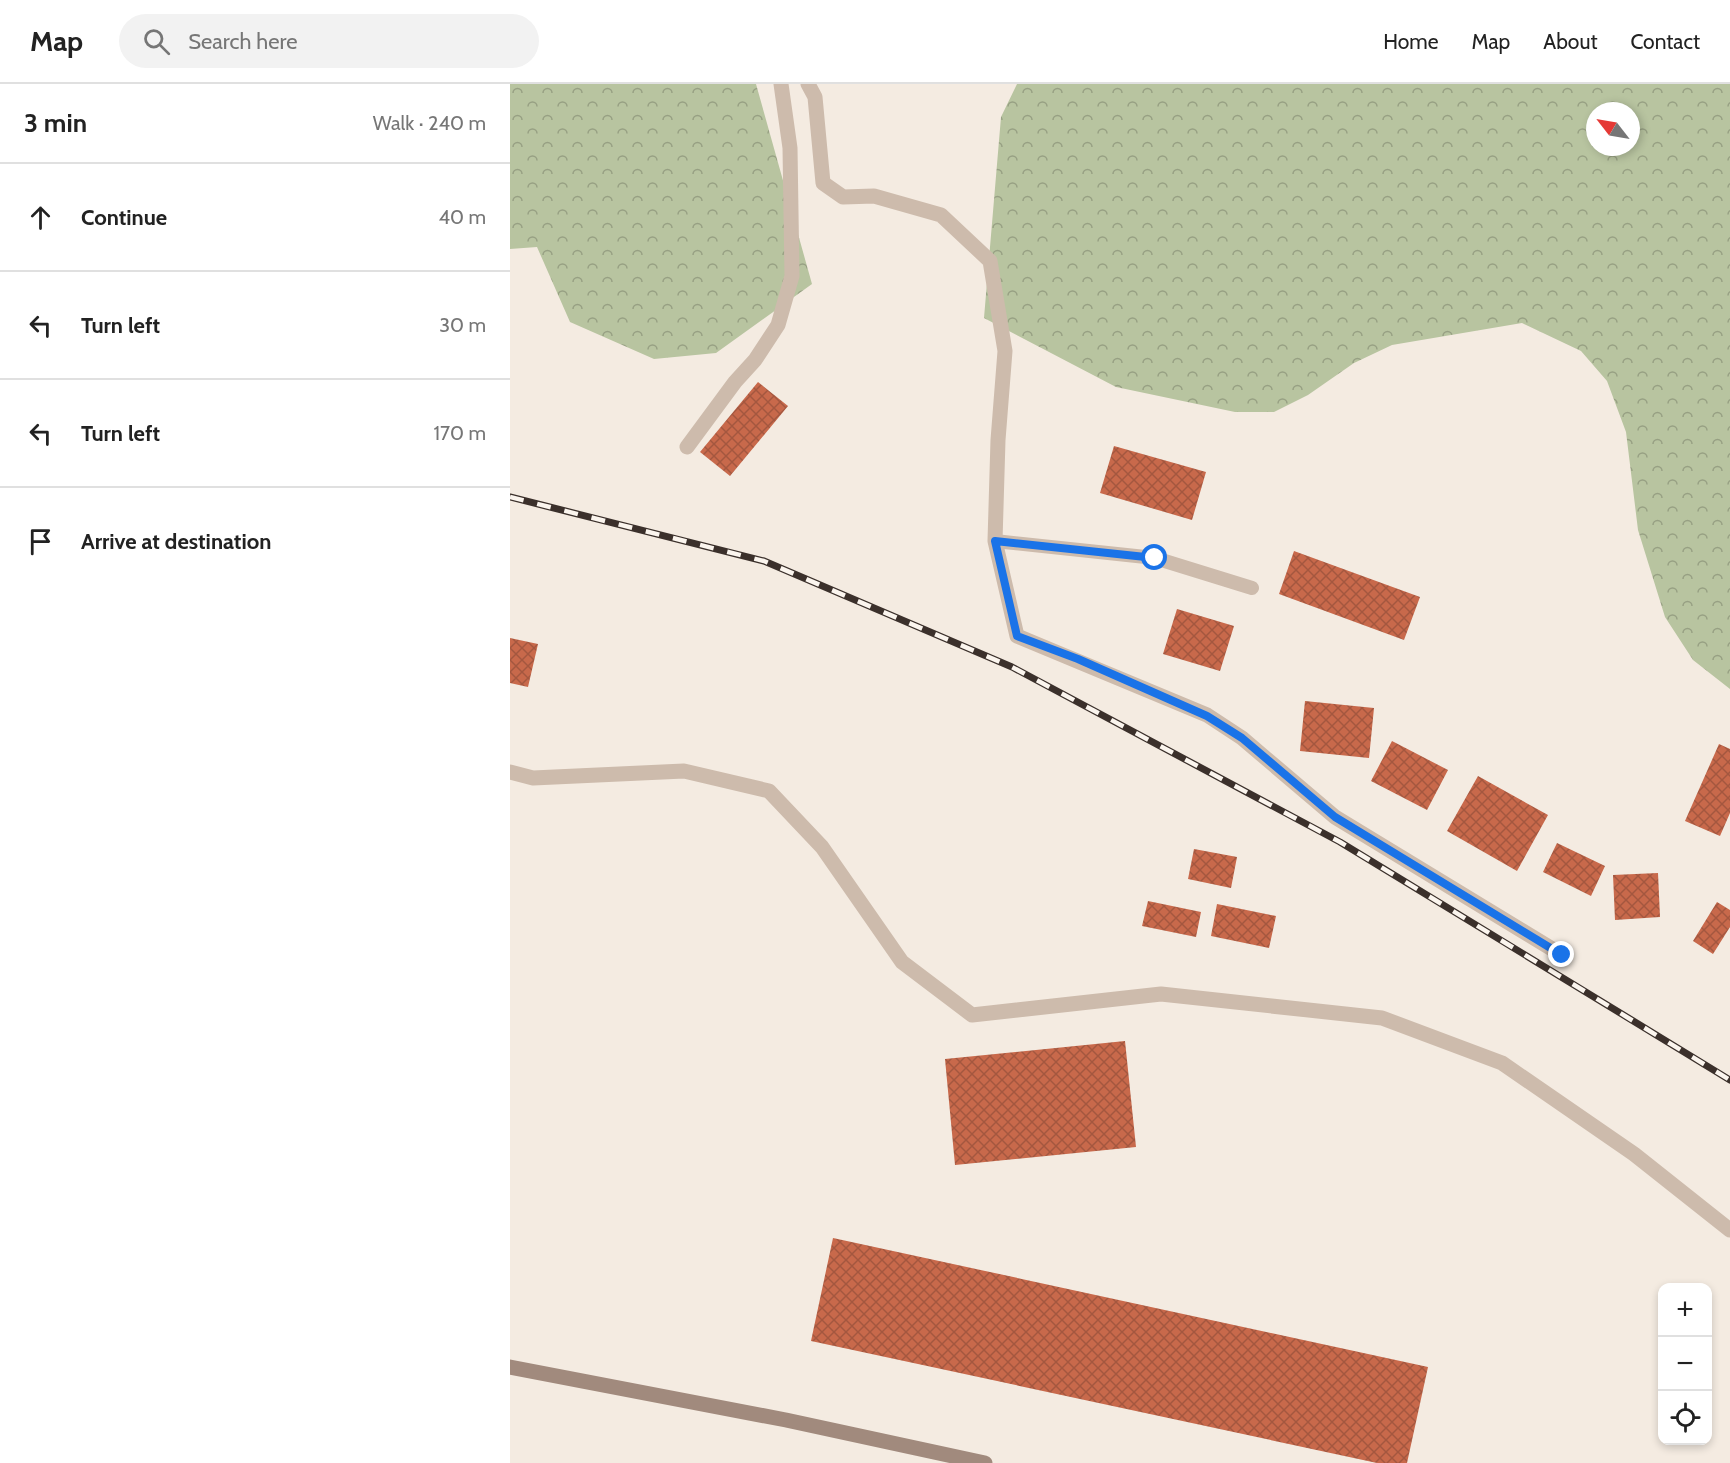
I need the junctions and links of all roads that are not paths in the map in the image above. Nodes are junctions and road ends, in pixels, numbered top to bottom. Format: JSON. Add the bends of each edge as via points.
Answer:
{"nodes":[{"id":1,"x":781,"y":84,"type":"edge"},
{"id":2,"x":808,"y":84,"type":"edge"},
{"id":3,"x":687,"y":447,"type":"dead end"},
{"id":4,"x":995,"y":541,"type":"junction"},
{"id":5,"x":1252,"y":588,"type":"dead end"},
{"id":6,"x":510,"y":772,"type":"edge"},
{"id":7,"x":1562,"y":955,"type":"dead end"},
{"id":8,"x":1730,"y":1230,"type":"edge"},
{"id":9,"x":510,"y":1367,"type":"edge"},
{"id":10,"x":951,"y":1459,"type":"edge"},
{"id":11,"x":985,"y":1463,"type":"edge"}],
"edges":[{"from":1,"to":3,"type":"street","via":[[790,148],[792,276],[778,325]]},
{"from":2,"to":4,"type":"street","via":[[815,97],[823,183],[843,197],[874,196],[940,215],[990,261],[1005,351]]},
{"from":4,"to":5,"type":"lane","via":[[1155,558]]},
{"from":4,"to":7,"type":"street","via":[[1017,636],[1207,716],[1242,738],[1335,817]]},
{"from":6,"to":8,"type":"street","via":[[533,778],[684,771],[769,791],[822,847],[902,962],[972,1015],[1161,994],[1382,1018],[1502,1063],[1634,1154]]},
{"from":9,"to":10,"type":"street","via":[[786,1420]]},
{"from":10,"to":11,"type":"street"}]}
